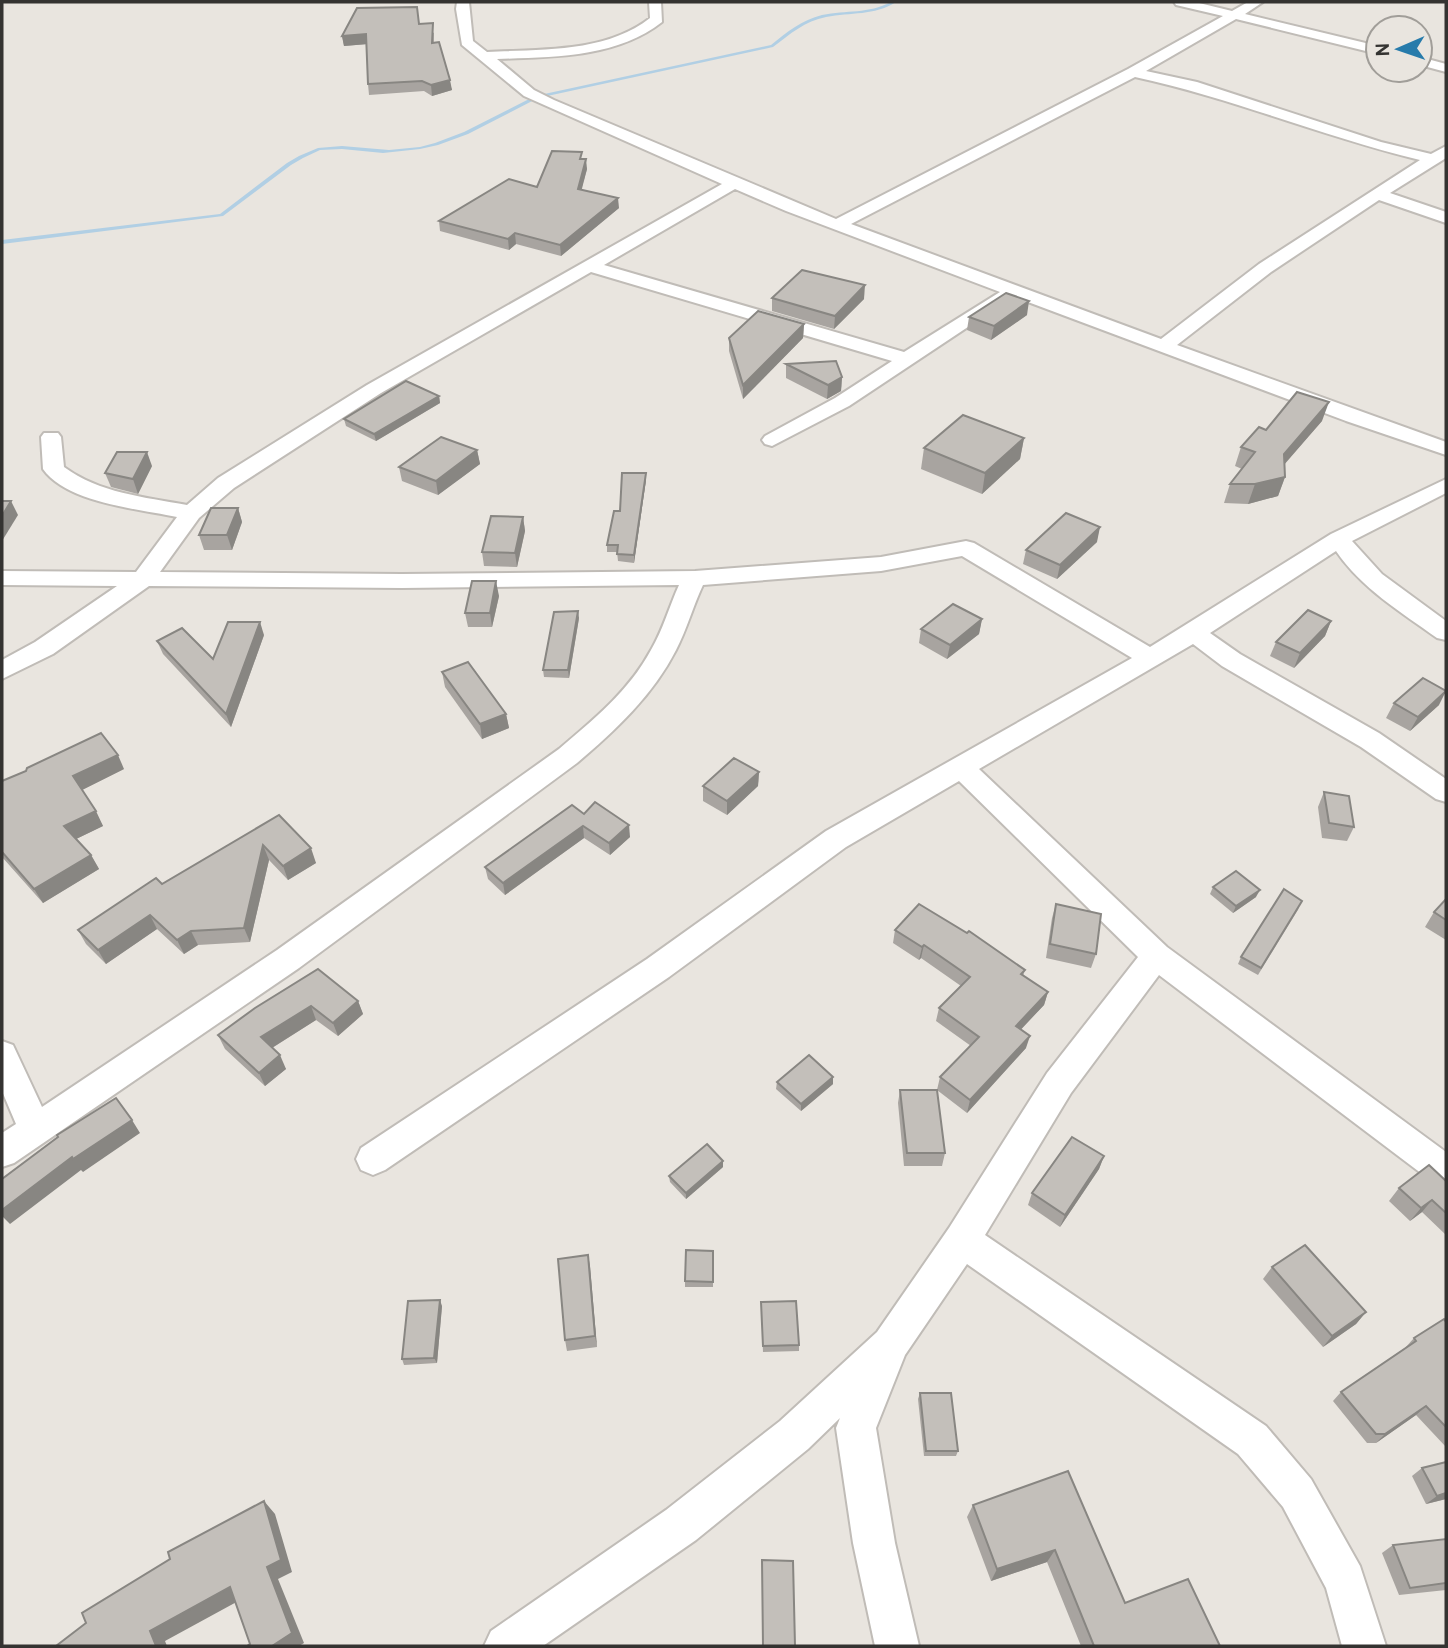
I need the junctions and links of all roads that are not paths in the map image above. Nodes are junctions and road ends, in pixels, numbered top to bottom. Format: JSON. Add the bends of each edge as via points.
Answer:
{"nodes":[{"id":1,"x":463,"y":2,"type":"edge"},
{"id":2,"x":655,"y":2,"type":"edge"},
{"id":3,"x":1180,"y":2,"type":"edge"},
{"id":4,"x":1257,"y":2,"type":"edge"},
{"id":5,"x":1236,"y":15,"type":"junction"},
{"id":6,"x":1364,"y":47,"type":"edge"},
{"id":7,"x":482,"y":56,"type":"junction"},
{"id":8,"x":1133,"y":72,"type":"junction"},
{"id":9,"x":1440,"y":155,"type":"edge"},
{"id":10,"x":733,"y":184,"type":"junction"},
{"id":11,"x":1379,"y":194,"type":"junction"},
{"id":12,"x":1446,"y":218,"type":"edge"},
{"id":13,"x":837,"y":225,"type":"junction"},
{"id":14,"x":589,"y":266,"type":"junction"},
{"id":15,"x":1012,"y":290,"type":"junction"},
{"id":16,"x":1163,"y":346,"type":"junction"},
{"id":17,"x":907,"y":359,"type":"junction"},
{"id":18,"x":51,"y":437,"type":"dead end"},
{"id":19,"x":772,"y":440,"type":"dead end"},
{"id":20,"x":1446,"y":449,"type":"edge"},
{"id":21,"x":1446,"y":485,"type":"edge"},
{"id":22,"x":191,"y":513,"type":"junction"},
{"id":23,"x":1339,"y":539,"type":"junction"},
{"id":24,"x":2,"y":578,"type":"edge"},
{"id":25,"x":695,"y":578,"type":"junction"},
{"id":26,"x":142,"y":580,"type":"junction"},
{"id":27,"x":1446,"y":632,"type":"edge"},
{"id":28,"x":1194,"y":634,"type":"junction"},
{"id":29,"x":1150,"y":659,"type":"junction"},
{"id":30,"x":2,"y":671,"type":"edge"},
{"id":31,"x":961,"y":767,"type":"junction"},
{"id":32,"x":1446,"y":792,"type":"edge"},
{"id":33,"x":1156,"y":956,"type":"junction"},
{"id":34,"x":2,"y":1055,"type":"edge"},
{"id":35,"x":35,"y":1129,"type":"junction"},
{"id":36,"x":2,"y":1152,"type":"edge"},
{"id":37,"x":373,"y":1159,"type":"dead end"},
{"id":38,"x":1446,"y":1172,"type":"edge"},
{"id":39,"x":962,"y":1240,"type":"junction"},
{"id":40,"x":891,"y":1345,"type":"junction"},
{"id":41,"x":506,"y":1646,"type":"edge"},
{"id":42,"x":897,"y":1646,"type":"edge"},
{"id":43,"x":1364,"y":1646,"type":"edge"}],
"edges":[{"from":1,"to":7,"type":"street","via":[[467,42]]},
{"from":2,"to":7,"type":"street","via":[[657,19],[632,37],[571,50]]},
{"from":3,"to":5,"type":"street"},
{"from":4,"to":5,"type":"street"},
{"from":5,"to":6,"type":"street"},
{"from":5,"to":8,"type":"street"},
{"from":7,"to":10,"type":"street","via":[[529,93]]},
{"from":8,"to":9,"type":"street","via":[[1192,85],[1376,145]]},
{"from":8,"to":13,"type":"street"},
{"from":9,"to":11,"type":"street"},
{"from":10,"to":13,"type":"street"},
{"from":10,"to":14,"type":"street"},
{"from":11,"to":12,"type":"street"},
{"from":11,"to":16,"type":"street","via":[[1257,274]]},
{"from":13,"to":15,"type":"street"},
{"from":14,"to":17,"type":"street"},
{"from":14,"to":22,"type":"street","via":[[374,389],[226,483]]},
{"from":15,"to":16,"type":"street"},
{"from":15,"to":17,"type":"street"},
{"from":16,"to":20,"type":"street"},
{"from":17,"to":19,"type":"street"},
{"from":18,"to":22,"type":"street","via":[[54,469],[75,485]]},
{"from":21,"to":23,"type":"street"},
{"from":22,"to":26,"type":"street"},
{"from":23,"to":27,"type":"street","via":[[1367,573]]},
{"from":23,"to":28,"type":"street"},
{"from":24,"to":26,"type":"street"},
{"from":25,"to":26,"type":"street"},
{"from":25,"to":29,"type":"street","via":[[881,564],[967,548]]},
{"from":25,"to":35,"type":"street","via":[[643,685],[610,721],[288,959]]},
{"from":26,"to":30,"type":"street","via":[[44,648]]},
{"from":28,"to":29,"type":"street"},
{"from":28,"to":32,"type":"street","via":[[1370,740]]},
{"from":29,"to":31,"type":"street"},
{"from":31,"to":33,"type":"street"},
{"from":31,"to":37,"type":"street","via":[[836,839],[658,968]]},
{"from":33,"to":38,"type":"street"},
{"from":33,"to":39,"type":"street","via":[[1059,1083]]},
{"from":34,"to":35,"type":"street"},
{"from":35,"to":36,"type":"street"},
{"from":39,"to":40,"type":"street"},
{"from":39,"to":43,"type":"street","via":[[1252,1440],[1297,1493],[1345,1581]]},
{"from":40,"to":41,"type":"street","via":[[794,1435],[681,1525]]},
{"from":40,"to":42,"type":"street","via":[[856,1428],[874,1543]]}]}
